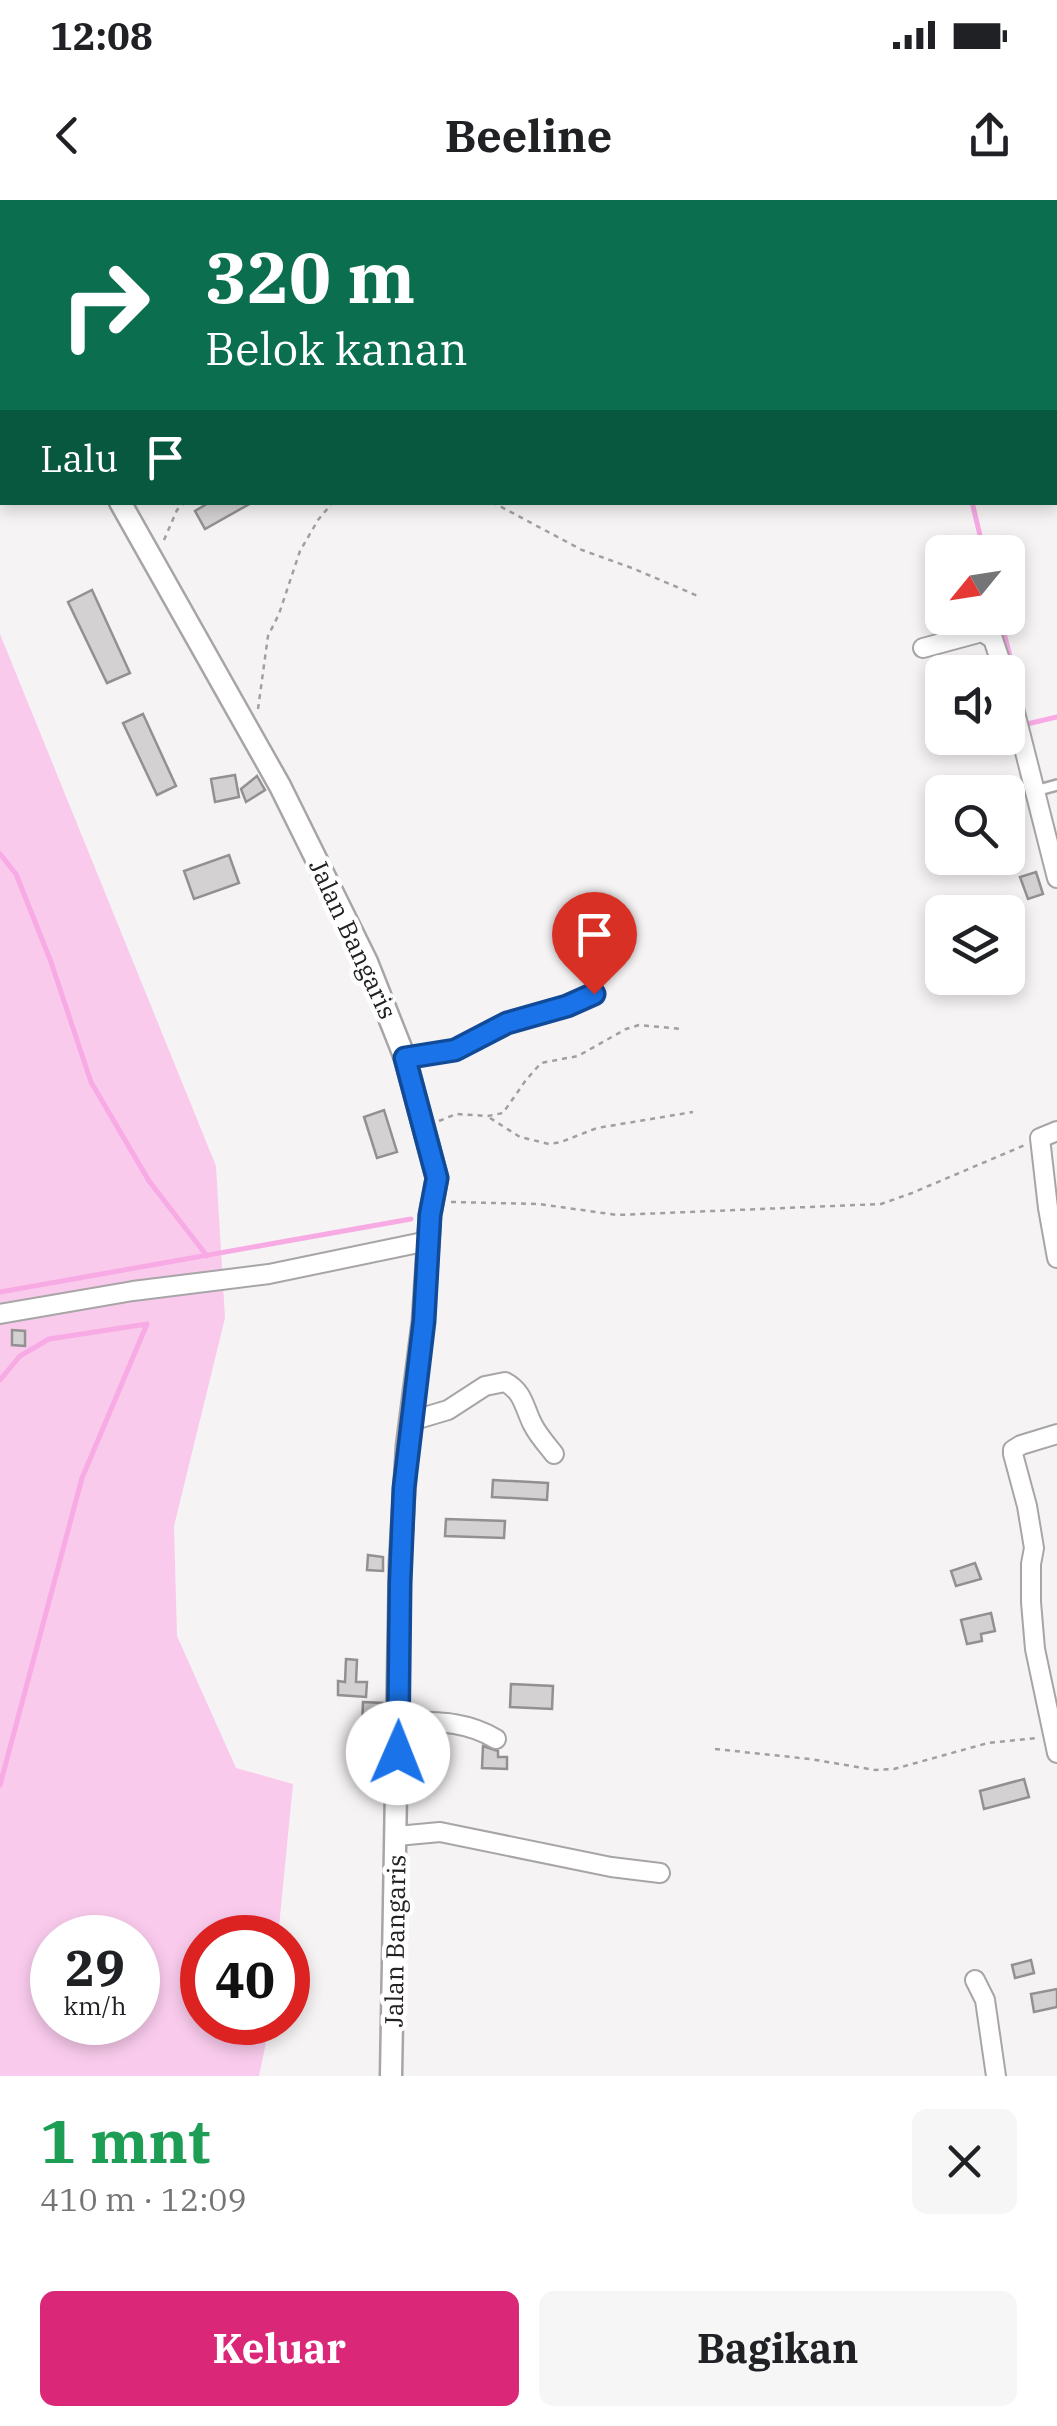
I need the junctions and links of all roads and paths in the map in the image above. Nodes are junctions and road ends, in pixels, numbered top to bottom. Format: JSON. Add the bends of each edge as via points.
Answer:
{"nodes":[{"id":1,"x":122,"y":505,"type":"edge"},
{"id":2,"x":182,"y":505,"type":"edge"},
{"id":3,"x":330,"y":505,"type":"edge"},
{"id":4,"x":498,"y":505,"type":"edge"},
{"id":5,"x":153,"y":561,"type":"junction"},
{"id":6,"x":698,"y":596,"type":"dead end"},
{"id":7,"x":923,"y":648,"type":"dead end"},
{"id":8,"x":998,"y":655,"type":"edge"},
{"id":9,"x":248,"y":728,"type":"junction"},
{"id":10,"x":1025,"y":752,"type":"edge"},
{"id":11,"x":1057,"y":786,"type":"edge"},
{"id":12,"x":1035,"y":791,"type":"junction"},
{"id":13,"x":1057,"y":878,"type":"edge"},
{"id":14,"x":594,"y":994,"type":"dead end"},
{"id":15,"x":682,"y":1029,"type":"dead end"},
{"id":16,"x":405,"y":1058,"type":"junction"},
{"id":17,"x":693,"y":1112,"type":"dead end"},
{"id":18,"x":488,"y":1116,"type":"junction"},
{"id":19,"x":425,"y":1129,"type":"junction"},
{"id":20,"x":1048,"y":1135,"type":"edge"},
{"id":21,"x":434,"y":1200,"type":"junction"},
{"id":22,"x":428,"y":1241,"type":"junction"},
{"id":23,"x":1057,"y":1258,"type":"edge"},
{"id":24,"x":0,"y":1314,"type":"edge"},
{"id":25,"x":411,"y":1421,"type":"junction"},
{"id":26,"x":1057,"y":1434,"type":"edge"},
{"id":27,"x":554,"y":1454,"type":"dead end"},
{"id":28,"x":398,"y":1721,"type":"junction"},
{"id":29,"x":496,"y":1739,"type":"dead end"},
{"id":30,"x":1055,"y":1745,"type":"edge"},
{"id":31,"x":715,"y":1749,"type":"dead end"},
{"id":32,"x":397,"y":1836,"type":"junction"},
{"id":33,"x":660,"y":1873,"type":"dead end"},
{"id":34,"x":975,"y":1980,"type":"dead end"},
{"id":35,"x":392,"y":2076,"type":"edge"},
{"id":36,"x":996,"y":2076,"type":"edge"}],
"edges":[{"from":1,"to":5,"type":"street","name":"Jalan Bangaris"},
{"from":2,"to":5,"type":"path"},
{"from":3,"to":9,"type":"path","via":[[300,551],[268,636],[260,706]]},
{"from":4,"to":6,"type":"path","via":[[582,550]]},
{"from":5,"to":9,"type":"street","name":"Jalan Bangaris"},
{"from":7,"to":8,"type":"street","via":[[982,632],[993,638]]},
{"from":9,"to":16,"type":"street","name":"Jalan Bangaris","via":[[367,962]]},
{"from":10,"to":12,"type":"street"},
{"from":11,"to":12,"type":"lane"},
{"from":12,"to":13,"type":"street"},
{"from":14,"to":16,"type":"street","via":[[507,1023],[455,1050]]},
{"from":15,"to":18,"type":"path","via":[[626,1028],[578,1056],[541,1064],[503,1112]]},
{"from":16,"to":19,"type":"street","name":"Jalan Bangaris"},
{"from":17,"to":18,"type":"path","via":[[597,1128],[549,1144]]},
{"from":18,"to":19,"type":"path","via":[[456,1114]]},
{"from":19,"to":21,"type":"street","name":"Jalan Bangaris","via":[[437,1178]]},
{"from":20,"to":21,"type":"path","via":[[881,1204],[617,1215]]},
{"from":20,"to":23,"type":"street"},
{"from":21,"to":22,"type":"street","name":"Jalan Bangaris"},
{"from":22,"to":24,"type":"street","via":[[269,1274]]},
{"from":22,"to":25,"type":"street","name":"Jalan Bangaris"},
{"from":25,"to":27,"type":"street","via":[[505,1382],[522,1396]]},
{"from":25,"to":28,"type":"street","name":"Jalan Bangaris"},
{"from":26,"to":30,"type":"street","via":[[1013,1454],[1034,1548],[1035,1649]]},
{"from":28,"to":29,"type":"street","via":[[465,1724]]},
{"from":28,"to":32,"type":"street","name":"Jalan Bangaris"},
{"from":30,"to":31,"type":"path","via":[[988,1743],[876,1770]]},
{"from":32,"to":33,"type":"street","via":[[440,1832]]},
{"from":32,"to":35,"type":"street","name":"Jalan Bangaris"},
{"from":34,"to":36,"type":"street","via":[[985,2000]]}]}
